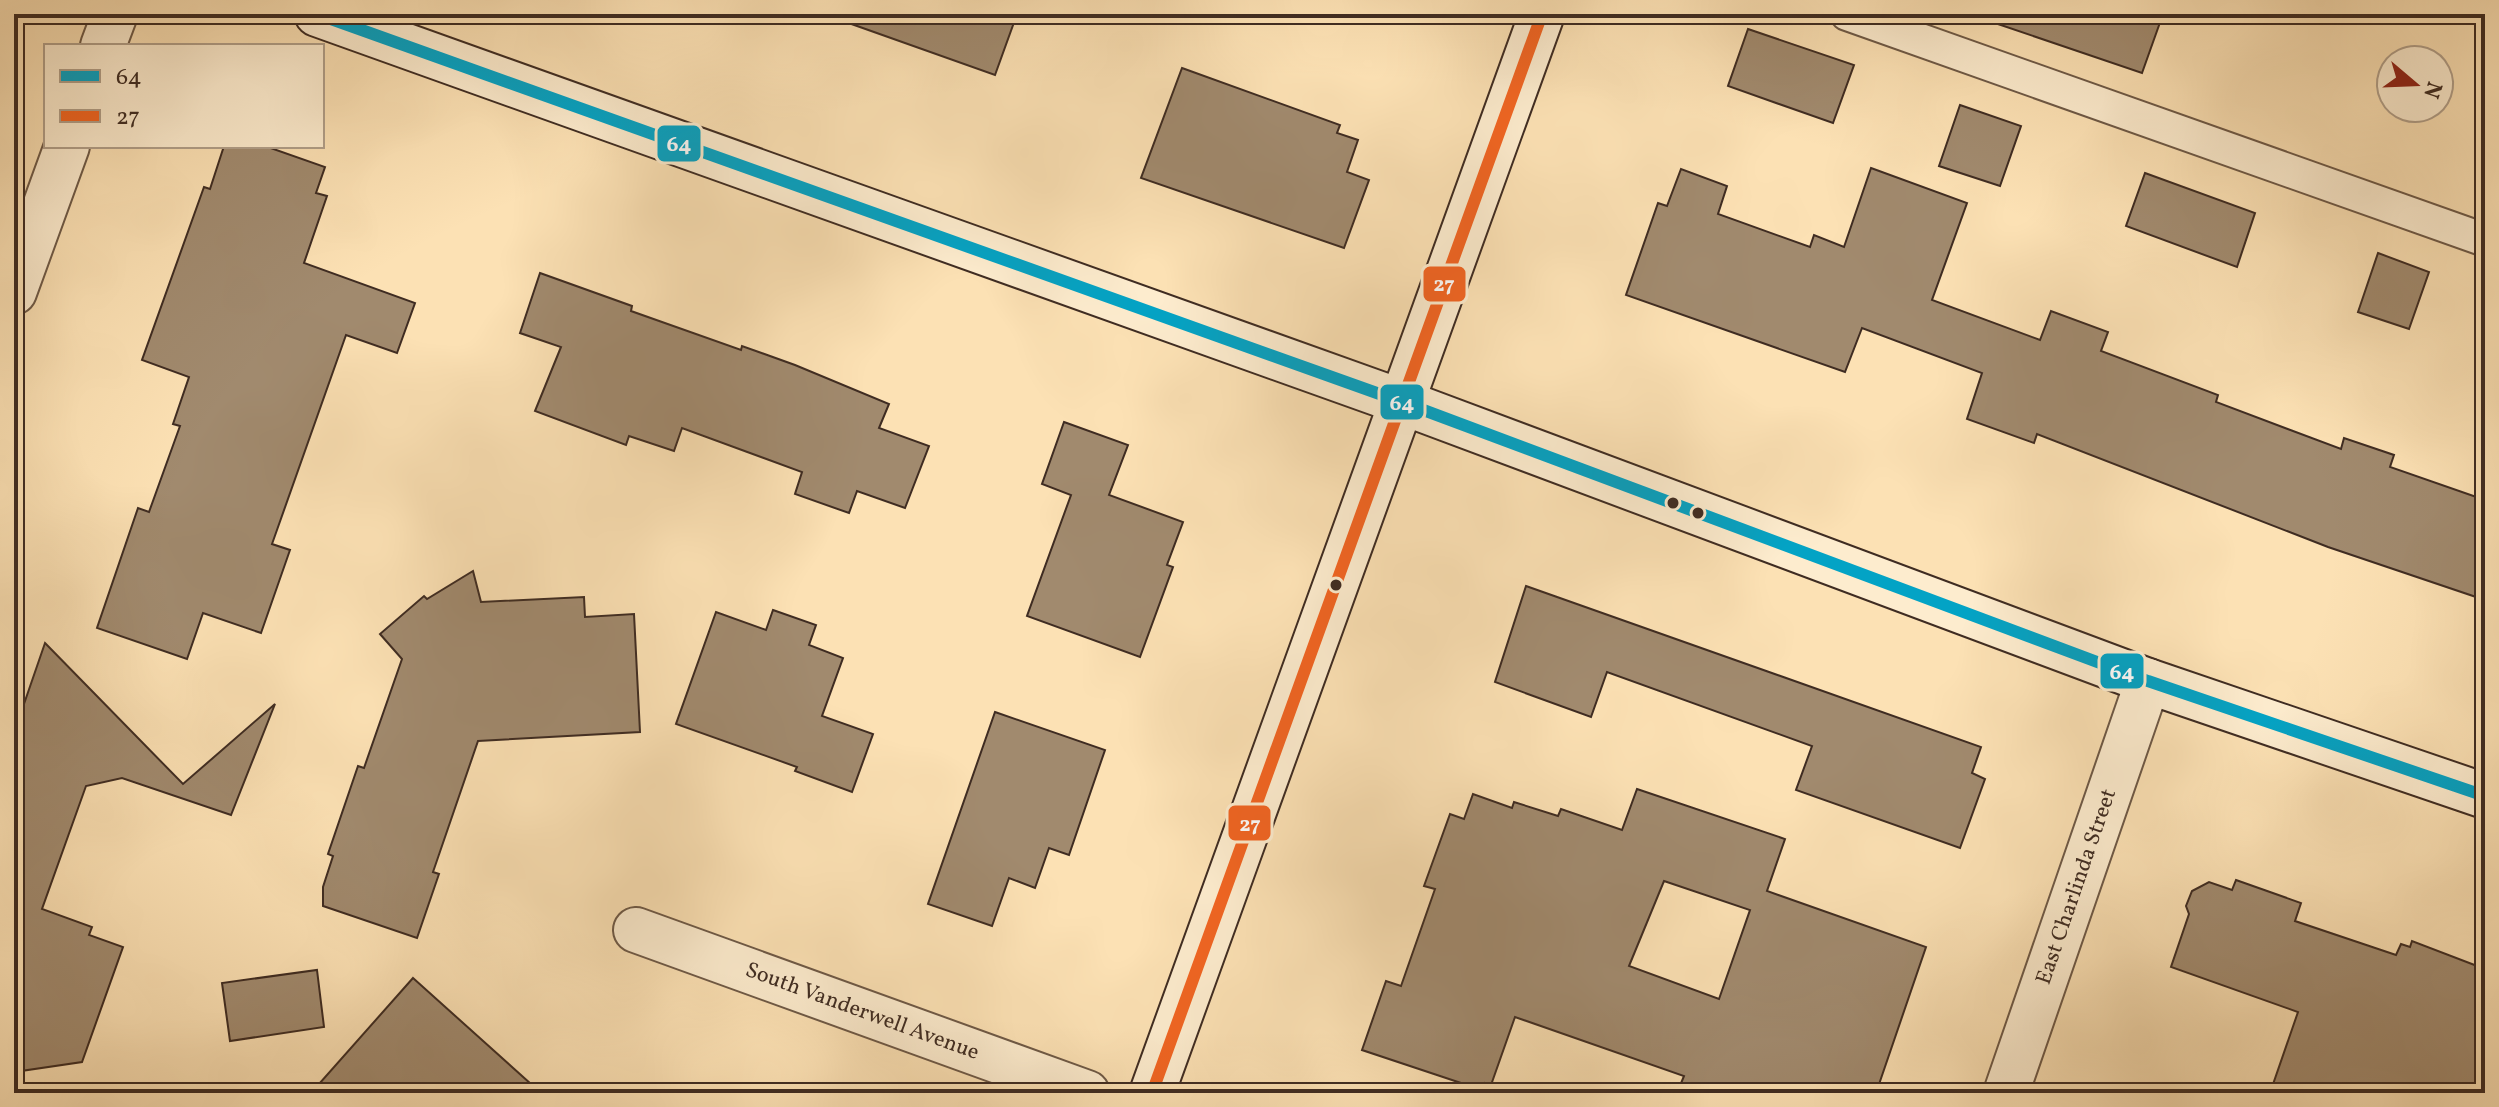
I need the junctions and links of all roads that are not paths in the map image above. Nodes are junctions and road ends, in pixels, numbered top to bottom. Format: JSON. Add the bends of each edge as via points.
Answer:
{"nodes":[{"id":1,"x":115,"y":14,"type":"edge"},
{"id":2,"x":317,"y":14,"type":"edge"},
{"id":3,"x":1542,"y":14,"type":"edge"},
{"id":4,"x":1847,"y":14,"type":"edge"},
{"id":5,"x":104,"y":44,"type":"edge"},
{"id":6,"x":66,"y":148,"type":"edge"},
{"id":7,"x":2485,"y":240,"type":"edge"},
{"id":8,"x":14,"y":292,"type":"edge"},
{"id":9,"x":1402,"y":402,"type":"junction"},
{"id":10,"x":2148,"y":681,"type":"junction"},
{"id":11,"x":2485,"y":796,"type":"edge"},
{"id":12,"x":636,"y":930,"type":"dead end"},
{"id":13,"x":1087,"y":1093,"type":"edge"},
{"id":14,"x":1152,"y":1093,"type":"edge"},
{"id":15,"x":2006,"y":1093,"type":"edge"}],
"edges":[{"from":1,"to":5,"type":"main road"},
{"from":2,"to":9,"type":"main road"},
{"from":3,"to":9,"type":"main road"},
{"from":4,"to":7,"type":"lane"},
{"from":6,"to":8,"type":"main road"},
{"from":9,"to":10,"type":"main road"},
{"from":9,"to":14,"type":"main road"},
{"from":10,"to":11,"type":"main road"},
{"from":10,"to":15,"type":"main road","name":"East Charlinda Street"},
{"from":12,"to":13,"type":"main road","name":"South Vanderwell Avenue"}]}
